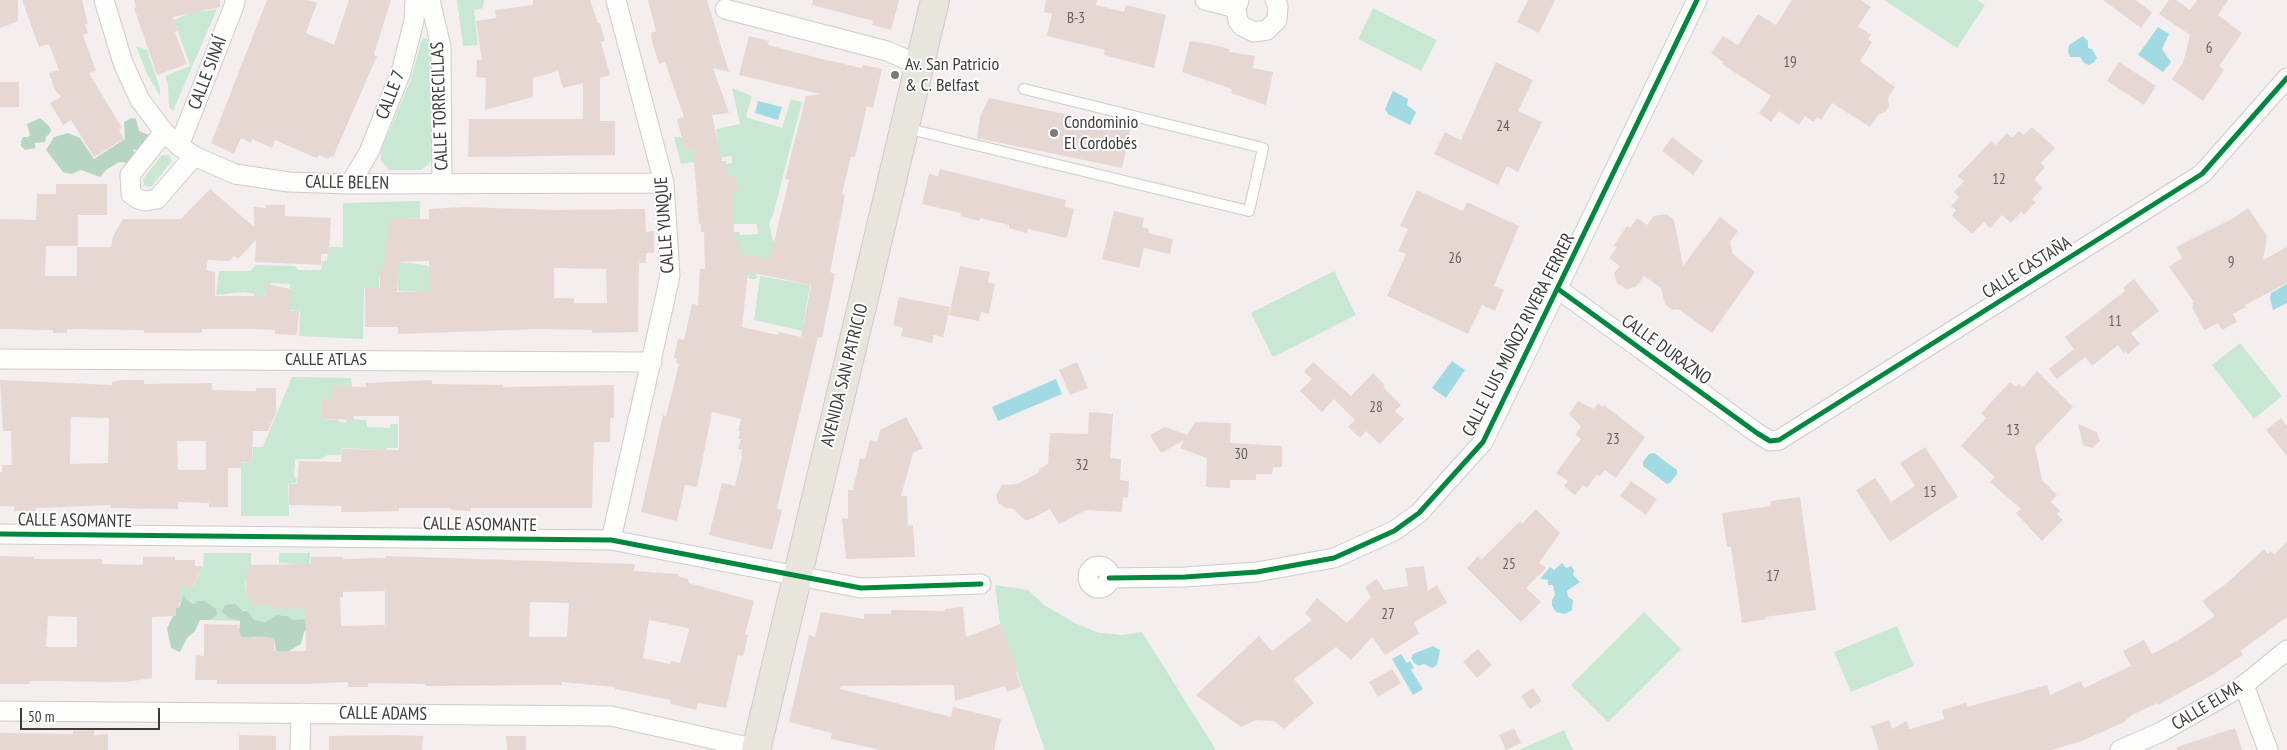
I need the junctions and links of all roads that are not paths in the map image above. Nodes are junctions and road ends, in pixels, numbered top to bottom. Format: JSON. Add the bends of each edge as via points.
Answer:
{"nodes":[{"id":1,"x":104,"y":0,"type":"edge"},
{"id":2,"x":235,"y":0,"type":"edge"},
{"id":3,"x":415,"y":0,"type":"edge"},
{"id":4,"x":430,"y":0,"type":"edge"},
{"id":5,"x":616,"y":0,"type":"edge"},
{"id":6,"x":935,"y":0,"type":"edge"},
{"id":7,"x":1205,"y":0,"type":"edge"},
{"id":8,"x":1275,"y":0,"type":"edge"},
{"id":9,"x":1697,"y":0,"type":"edge"},
{"id":10,"x":1238,"y":4,"type":"edge"},
{"id":11,"x":725,"y":10,"type":"dead end"},
{"id":12,"x":920,"y":65,"type":"junction"},
{"id":13,"x":2287,"y":78,"type":"edge"},
{"id":14,"x":1024,"y":89,"type":"dead end"},
{"id":15,"x":904,"y":128,"type":"junction"},
{"id":16,"x":164,"y":132,"type":"junction"},
{"id":17,"x":186,"y":151,"type":"junction"},
{"id":18,"x":664,"y":183,"type":"junction"},
{"id":19,"x":350,"y":184,"type":"junction"},
{"id":20,"x":442,"y":184,"type":"junction"},
{"id":21,"x":1558,"y":289,"type":"junction"},
{"id":22,"x":0,"y":359,"type":"edge"},
{"id":23,"x":652,"y":362,"type":"junction"},
{"id":24,"x":1757,"y":434,"type":"joint"},
{"id":25,"x":0,"y":534,"type":"edge"},
{"id":26,"x":611,"y":540,"type":"junction"},
{"id":27,"x":796,"y":577,"type":"junction"},
{"id":28,"x":1110,"y":578,"type":"dead end"},
{"id":29,"x":981,"y":584,"type":"dead end"},
{"id":30,"x":2287,"y":650,"type":"edge"},
{"id":31,"x":2244,"y":685,"type":"junction"},
{"id":32,"x":0,"y":711,"type":"edge"},
{"id":33,"x":301,"y":713,"type":"junction"},
{"id":34,"x":300,"y":750,"type":"edge"},
{"id":35,"x":758,"y":750,"type":"edge"},
{"id":36,"x":2120,"y":750,"type":"edge"},
{"id":37,"x":2268,"y":750,"type":"edge"}],
"edges":[{"from":1,"to":16,"type":"street","name":"CALLE BELEN","via":[[123,63],[140,100]]},
{"from":2,"to":17,"type":"street","name":"CALLE SINAÍ"},
{"from":3,"to":19,"type":"street","name":"CALLE 7","via":[[414,21],[401,72],[369,152]]},
{"from":4,"to":20,"type":"street","name":"CALLE TORRECILLAS","via":[[442,47]]},
{"from":5,"to":18,"type":"street","name":"CALLE YUNQUE"},
{"from":6,"to":12,"type":"main road","name":"AVENIDA SAN PATRICIO"},
{"from":7,"to":10,"type":"street"},
{"from":8,"to":10,"type":"street","via":[[1278,6],[1276,20],[1273,26],[1261,32],[1242,26],[1238,21]]},
{"from":9,"to":21,"type":"street","name":"CALLE LUIS MUÑOZ RIVERA FERRER"},
{"from":11,"to":12,"type":"street","via":[[887,51]]},
{"from":12,"to":15,"type":"main road","name":"AVENIDA SAN PATRICIO"},
{"from":13,"to":24,"type":"street","name":"CALLE CASTAÑA","via":[[2202,174],[1779,440],[1770,441]]},
{"from":14,"to":15,"type":"lane","via":[[1263,148],[1249,211]]},
{"from":15,"to":27,"type":"main road","name":"AVENIDA SAN PATRICIO"},
{"from":16,"to":17,"type":"street","name":"CALLE BELEN"},
{"from":16,"to":17,"type":"street","via":[[130,175],[131,194],[145,201],[157,199]]},
{"from":17,"to":19,"type":"street","name":"CALLE BELEN","via":[[234,174],[289,182]]},
{"from":18,"to":20,"type":"street","name":"CALLE BELEN"},
{"from":18,"to":23,"type":"street","name":"CALLE YUNQUE","via":[[670,276]]},
{"from":19,"to":20,"type":"street","name":"CALLE BELEN"},
{"from":21,"to":24,"type":"street","name":"CALLE DURAZNO"},
{"from":21,"to":28,"type":"street","name":"CALLE LUIS MUÑOZ RIVERA FERRER","via":[[1483,442],[1418,513],[1394,531],[1334,558],[1257,572]]},
{"from":22,"to":23,"type":"street","name":"CALLE ATLAS"},
{"from":23,"to":26,"type":"street","name":"CALLE YUNQUE"},
{"from":25,"to":26,"type":"street","name":"CALLE ASOMANTE"},
{"from":26,"to":27,"type":"street","name":"CALLE ASOMANTE"},
{"from":27,"to":29,"type":"street","name":"CALLE ASOMANTE","via":[[860,588]]},
{"from":27,"to":35,"type":"main road","name":"AVENIDA SAN PATRICIO"},
{"from":30,"to":31,"type":"street","name":"CALLE ELMA"},
{"from":31,"to":36,"type":"street","name":"CALLE ELMA","via":[[2161,732]]},
{"from":31,"to":37,"type":"street"},
{"from":32,"to":33,"type":"street","name":"CALLE ADAMS"},
{"from":33,"to":34,"type":"street"},
{"from":33,"to":35,"type":"street","name":"CALLE ADAMS","via":[[612,716]]}]}
